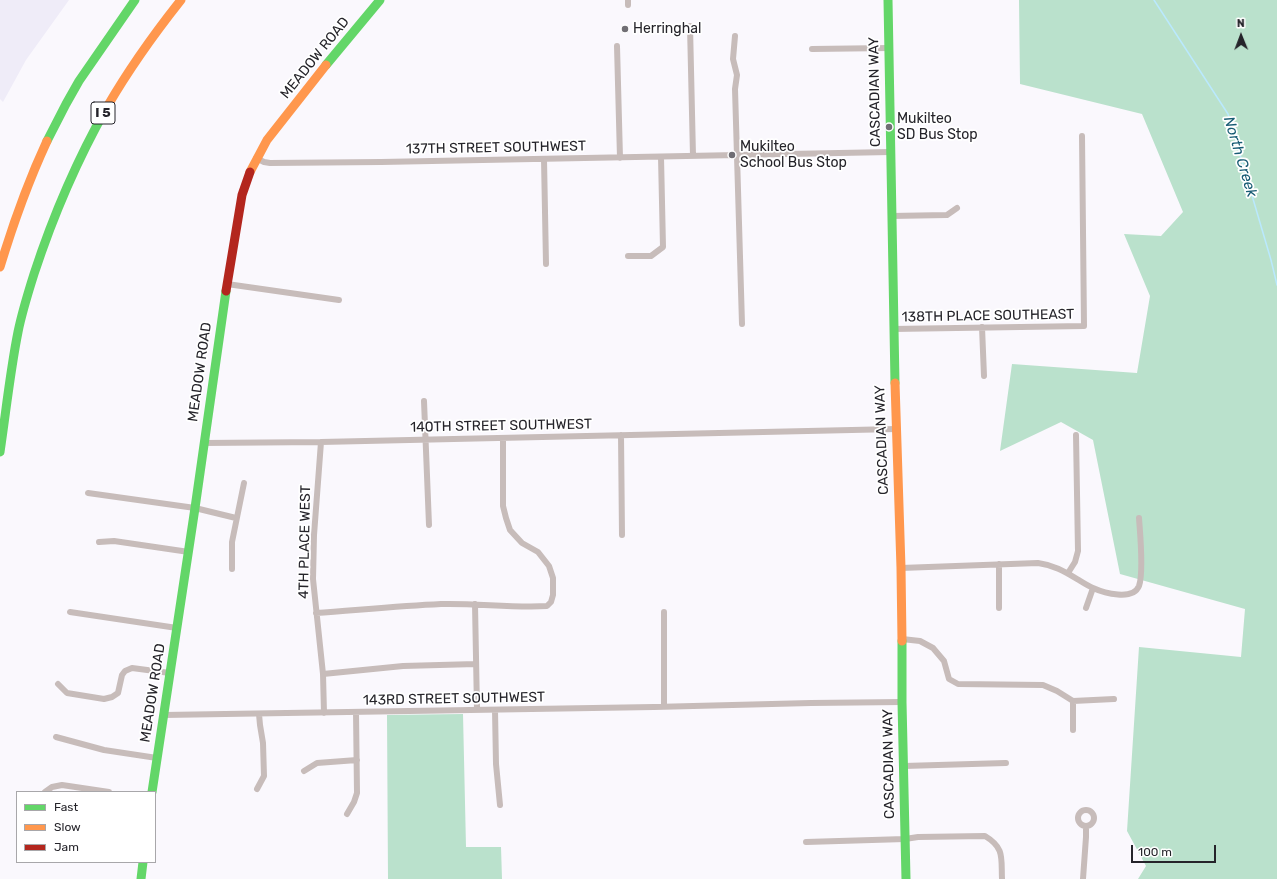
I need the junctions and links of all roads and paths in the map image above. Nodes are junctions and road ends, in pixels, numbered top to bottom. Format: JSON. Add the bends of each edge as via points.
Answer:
{"nodes":[{"id":1,"x":135,"y":0,"type":"edge"},
{"id":2,"x":181,"y":0,"type":"edge"},
{"id":3,"x":380,"y":0,"type":"edge"},
{"id":4,"x":888,"y":0,"type":"edge"},
{"id":5,"x":690,"y":26,"type":"dead end"},
{"id":6,"x":734,"y":36,"type":"dead end"},
{"id":7,"x":617,"y":46,"type":"dead end"},
{"id":8,"x":889,"y":48,"type":"junction"},
{"id":9,"x":812,"y":49,"type":"dead end"},
{"id":10,"x":1082,"y":136,"type":"dead end"},
{"id":11,"x":890,"y":152,"type":"junction"},
{"id":12,"x":737,"y":155,"type":"junction"},
{"id":13,"x":693,"y":156,"type":"junction"},
{"id":14,"x":661,"y":157,"type":"junction"},
{"id":15,"x":256,"y":158,"type":"junction"},
{"id":16,"x":620,"y":158,"type":"junction"},
{"id":17,"x":544,"y":159,"type":"junction"},
{"id":18,"x":957,"y":208,"type":"dead end"},
{"id":19,"x":891,"y":216,"type":"junction"},
{"id":20,"x":628,"y":256,"type":"dead end"},
{"id":21,"x":546,"y":264,"type":"dead end"},
{"id":22,"x":0,"y":267,"type":"edge"},
{"id":23,"x":227,"y":284,"type":"junction"},
{"id":24,"x":339,"y":300,"type":"dead end"},
{"id":25,"x":742,"y":324,"type":"dead end"},
{"id":26,"x":982,"y":327,"type":"junction"},
{"id":27,"x":893,"y":329,"type":"junction"},
{"id":28,"x":984,"y":376,"type":"dead end"},
{"id":29,"x":424,"y":401,"type":"dead end"},
{"id":30,"x":896,"y":429,"type":"junction"},
{"id":31,"x":621,"y":435,"type":"junction"},
{"id":32,"x":1076,"y":435,"type":"dead end"},
{"id":33,"x":503,"y":438,"type":"junction"},
{"id":34,"x":426,"y":440,"type":"junction"},
{"id":35,"x":320,"y":442,"type":"junction"},
{"id":36,"x":204,"y":443,"type":"junction"},
{"id":37,"x":0,"y":452,"type":"edge"},
{"id":38,"x":244,"y":482,"type":"dead end"},
{"id":39,"x":88,"y":493,"type":"dead end"},
{"id":40,"x":195,"y":508,"type":"junction"},
{"id":41,"x":236,"y":518,"type":"junction"},
{"id":42,"x":1139,"y":518,"type":"dead end"},
{"id":43,"x":429,"y":525,"type":"dead end"},
{"id":44,"x":622,"y":535,"type":"dead end"},
{"id":45,"x":99,"y":542,"type":"dead end"},
{"id":46,"x":189,"y":552,"type":"junction"},
{"id":47,"x":999,"y":564,"type":"junction"},
{"id":48,"x":901,"y":568,"type":"junction"},
{"id":49,"x":232,"y":569,"type":"dead end"},
{"id":50,"x":1068,"y":573,"type":"junction"},
{"id":51,"x":1093,"y":588,"type":"junction"},
{"id":52,"x":475,"y":604,"type":"junction"},
{"id":53,"x":999,"y":608,"type":"dead end"},
{"id":54,"x":1086,"y":608,"type":"dead end"},
{"id":55,"x":70,"y":612,"type":"dead end"},
{"id":56,"x":664,"y":612,"type":"dead end"},
{"id":57,"x":316,"y":613,"type":"junction"},
{"id":58,"x":177,"y":628,"type":"junction"},
{"id":59,"x":902,"y":639,"type":"junction"},
{"id":60,"x":476,"y":664,"type":"junction"},
{"id":61,"x":170,"y":673,"type":"junction"},
{"id":62,"x":323,"y":674,"type":"junction"},
{"id":63,"x":58,"y":684,"type":"dead end"},
{"id":64,"x":1114,"y":699,"type":"dead end"},
{"id":65,"x":1073,"y":701,"type":"junction"},
{"id":66,"x":902,"y":702,"type":"junction"},
{"id":67,"x":664,"y":706,"type":"junction"},
{"id":68,"x":477,"y":710,"type":"junction"},
{"id":69,"x":494,"y":710,"type":"junction"},
{"id":70,"x":356,"y":712,"type":"junction"},
{"id":71,"x":324,"y":713,"type":"junction"},
{"id":72,"x":259,"y":714,"type":"junction"},
{"id":73,"x":164,"y":715,"type":"junction"},
{"id":74,"x":1073,"y":730,"type":"dead end"},
{"id":75,"x":56,"y":737,"type":"dead end"},
{"id":76,"x":157,"y":758,"type":"junction"},
{"id":77,"x":357,"y":760,"type":"junction"},
{"id":78,"x":1006,"y":763,"type":"dead end"},
{"id":79,"x":904,"y":766,"type":"junction"},
{"id":80,"x":304,"y":771,"type":"dead end"},
{"id":81,"x":257,"y":789,"type":"dead end"},
{"id":82,"x":46,"y":791,"type":"edge"},
{"id":83,"x":102,"y":791,"type":"edge"},
{"id":84,"x":152,"y":791,"type":"edge"},
{"id":85,"x":500,"y":805,"type":"dead end"},
{"id":86,"x":347,"y":814,"type":"dead end"},
{"id":87,"x":1086,"y":826,"type":"dead end"},
{"id":88,"x":905,"y":840,"type":"junction"},
{"id":89,"x":806,"y":842,"type":"dead end"},
{"id":90,"x":143,"y":863,"type":"edge"},
{"id":91,"x":141,"y":879,"type":"edge"},
{"id":92,"x":906,"y":879,"type":"edge"},
{"id":93,"x":1002,"y":879,"type":"edge"},
{"id":94,"x":1083,"y":879,"type":"edge"}],
"edges":[{"from":1,"to":22,"type":"main road","number":"I 5","via":[[72,93],[38,159]]},
{"from":2,"to":37,"type":"main road","number":"I 5","via":[[152,36],[107,105],[60,202],[30,288],[18,332]]},
{"from":3,"to":15,"type":"main road","name":"MEADOW ROAD","via":[[273,132]]},
{"from":4,"to":8,"type":"main road","name":"CASCADIAN WAY"},
{"from":5,"to":13,"type":"street"},
{"from":6,"to":12,"type":"street"},
{"from":7,"to":16,"type":"street"},
{"from":8,"to":9,"type":"street"},
{"from":8,"to":11,"type":"main road","name":"CASCADIAN WAY"},
{"from":10,"to":26,"type":"street","name":"138TH PLACE SOUTHEAST","via":[[1084,326]]},
{"from":11,"to":12,"type":"street","name":"137TH STREET SOUTHWEST"},
{"from":11,"to":19,"type":"main road","name":"CASCADIAN WAY"},
{"from":12,"to":13,"type":"street","name":"137TH STREET SOUTHWEST"},
{"from":12,"to":25,"type":"street"},
{"from":13,"to":14,"type":"street","name":"137TH STREET SOUTHWEST"},
{"from":14,"to":16,"type":"street","name":"137TH STREET SOUTHWEST"},
{"from":14,"to":20,"type":"street","via":[[663,247],[651,256]]},
{"from":15,"to":17,"type":"street","name":"137TH STREET SOUTHWEST","via":[[270,163]]},
{"from":15,"to":23,"type":"main road","name":"MEADOW ROAD","via":[[242,195]]},
{"from":16,"to":17,"type":"street","name":"137TH STREET SOUTHWEST"},
{"from":17,"to":21,"type":"street"},
{"from":18,"to":19,"type":"street","via":[[947,215]]},
{"from":19,"to":27,"type":"main road","name":"CASCADIAN WAY"},
{"from":23,"to":24,"type":"street"},
{"from":23,"to":36,"type":"main road","name":"MEADOW ROAD"},
{"from":26,"to":27,"type":"street","name":"138TH PLACE SOUTHEAST"},
{"from":26,"to":28,"type":"street"},
{"from":27,"to":30,"type":"main road","name":"CASCADIAN WAY"},
{"from":29,"to":34,"type":"street"},
{"from":30,"to":31,"type":"street","name":"140TH STREET SOUTHWEST"},
{"from":30,"to":48,"type":"main road","name":"CASCADIAN WAY"},
{"from":31,"to":33,"type":"street","name":"140TH STREET SOUTHWEST"},
{"from":31,"to":44,"type":"street"},
{"from":32,"to":50,"type":"street","via":[[1078,552]]},
{"from":33,"to":34,"type":"street","name":"140TH STREET SOUTHWEST"},
{"from":33,"to":52,"type":"street","via":[[503,506],[506,518],[510,530],[522,543],[538,552],[549,566],[553,578],[553,595],[547,606]]},
{"from":34,"to":35,"type":"street","name":"140TH STREET SOUTHWEST"},
{"from":34,"to":43,"type":"street"},
{"from":35,"to":36,"type":"street","name":"140TH STREET SOUTHWEST"},
{"from":35,"to":57,"type":"street","name":"4TH PLACE WEST","via":[[313,579]]},
{"from":36,"to":40,"type":"main road","name":"MEADOW ROAD"},
{"from":38,"to":41,"type":"street"},
{"from":39,"to":40,"type":"street"},
{"from":40,"to":41,"type":"street"},
{"from":40,"to":46,"type":"main road","name":"MEADOW ROAD"},
{"from":41,"to":49,"type":"street","via":[[232,542]]},
{"from":42,"to":51,"type":"street","via":[[1139,587],[1127,594],[1118,595]]},
{"from":45,"to":46,"type":"street","via":[[114,541]]},
{"from":46,"to":58,"type":"main road","name":"MEADOW ROAD"},
{"from":47,"to":48,"type":"street"},
{"from":47,"to":50,"type":"street","via":[[1050,564]]},
{"from":47,"to":53,"type":"street"},
{"from":48,"to":59,"type":"main road","name":"CASCADIAN WAY"},
{"from":50,"to":51,"type":"street"},
{"from":51,"to":54,"type":"street"},
{"from":52,"to":57,"type":"street"},
{"from":52,"to":60,"type":"street"},
{"from":55,"to":58,"type":"street"},
{"from":56,"to":67,"type":"street"},
{"from":57,"to":62,"type":"street","name":"4TH PLACE WEST"},
{"from":58,"to":61,"type":"main road","name":"MEADOW ROAD"},
{"from":59,"to":65,"type":"street","via":[[920,641],[933,648],[944,661],[949,679],[958,684],[1042,685]]},
{"from":59,"to":66,"type":"main road","name":"CASCADIAN WAY"},
{"from":60,"to":62,"type":"street","via":[[403,666]]},
{"from":60,"to":68,"type":"street"},
{"from":61,"to":63,"type":"street","via":[[132,668],[122,675],[118,693],[104,699],[67,693]]},
{"from":61,"to":73,"type":"main road","name":"MEADOW ROAD"},
{"from":62,"to":71,"type":"street","name":"4TH PLACE WEST"},
{"from":64,"to":65,"type":"street"},
{"from":65,"to":74,"type":"street"},
{"from":66,"to":67,"type":"street","name":"143RD STREET SOUTHWEST"},
{"from":66,"to":79,"type":"main road","name":"CASCADIAN WAY"},
{"from":67,"to":69,"type":"street","name":"143RD STREET SOUTHWEST"},
{"from":68,"to":69,"type":"street","name":"143RD STREET SOUTHWEST"},
{"from":68,"to":70,"type":"street","name":"143RD STREET SOUTHWEST"},
{"from":69,"to":85,"type":"street"},
{"from":70,"to":71,"type":"street","name":"143RD STREET SOUTHWEST"},
{"from":70,"to":77,"type":"street"},
{"from":71,"to":72,"type":"street","name":"143RD STREET SOUTHWEST"},
{"from":72,"to":73,"type":"street","name":"143RD STREET SOUTHWEST"},
{"from":72,"to":81,"type":"street","via":[[264,776]]},
{"from":73,"to":76,"type":"main road","name":"MEADOW ROAD"},
{"from":75,"to":76,"type":"street","via":[[104,750]]},
{"from":76,"to":84,"type":"main road","name":"MEADOW ROAD"},
{"from":77,"to":80,"type":"street","via":[[317,763]]},
{"from":77,"to":86,"type":"street","via":[[357,793]]},
{"from":78,"to":79,"type":"street"},
{"from":79,"to":88,"type":"main road","name":"CASCADIAN WAY"},
{"from":82,"to":83,"type":"street","via":[[62,785]]},
{"from":87,"to":94,"type":"street"},
{"from":88,"to":89,"type":"street"},
{"from":88,"to":92,"type":"main road","name":"CASCADIAN WAY"},
{"from":88,"to":93,"type":"street","via":[[918,837],[984,836],[1000,849]]},
{"from":90,"to":91,"type":"main road"}]}
